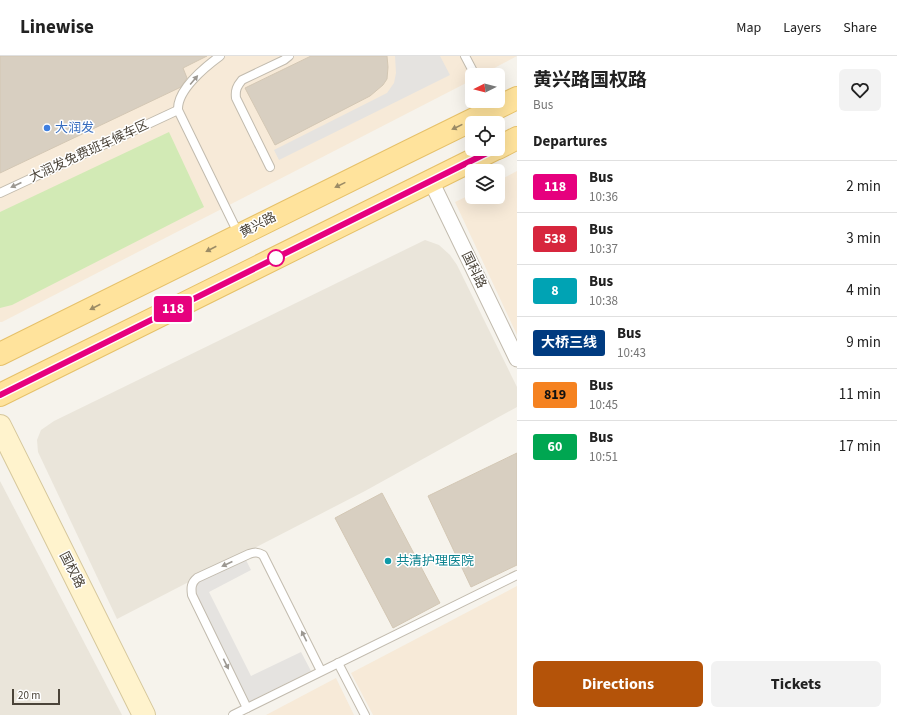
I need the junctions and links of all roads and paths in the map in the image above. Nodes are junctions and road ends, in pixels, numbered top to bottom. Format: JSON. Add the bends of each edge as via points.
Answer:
{"nodes":[{"id":1,"x":220,"y":56,"type":"edge"},
{"id":2,"x":289,"y":56,"type":"edge"},
{"id":3,"x":466,"y":56,"type":"edge"},
{"id":4,"x":472,"y":68,"type":"edge"},
{"id":5,"x":517,"y":98,"type":"edge"},
{"id":6,"x":505,"y":101,"type":"edge"},
{"id":7,"x":485,"y":108,"type":"edge"},
{"id":8,"x":178,"y":110,"type":"junction"},
{"id":9,"x":517,"y":138,"type":"edge"},
{"id":10,"x":505,"y":144,"type":"edge"},
{"id":11,"x":481,"y":156,"type":"edge"},
{"id":12,"x":270,"y":167,"type":"dead end"},
{"id":13,"x":431,"y":181,"type":"junction"},
{"id":14,"x":0,"y":193,"type":"edge"},
{"id":15,"x":239,"y":235,"type":"junction"},
{"id":16,"x":515,"y":352,"type":"edge"},
{"id":17,"x":0,"y":354,"type":"edge"},
{"id":18,"x":0,"y":394,"type":"edge"},
{"id":19,"x":0,"y":426,"type":"edge"},
{"id":20,"x":515,"y":576,"type":"edge"},
{"id":21,"x":517,"y":585,"type":"edge"},
{"id":22,"x":338,"y":663,"type":"junction"},
{"id":23,"x":321,"y":671,"type":"junction"},
{"id":24,"x":247,"y":708,"type":"junction"},
{"id":25,"x":144,"y":715,"type":"edge"},
{"id":26,"x":233,"y":715,"type":"edge"},
{"id":27,"x":365,"y":715,"type":"edge"}],
"edges":[{"from":8,"to":1,"type":"lane","one_way":true,"via":[[181,97],[194,79]]},
{"from":2,"to":12,"type":"lane","via":[[237,85],[236,98]]},
{"from":3,"to":4,"type":"lane"},
{"from":5,"to":6,"type":"main road","name":"黄兴路"},
{"from":7,"to":15,"type":"main road","name":"黄兴路","one_way":true},
{"from":8,"to":14,"type":"lane","name":"大润发免费班车候车区","one_way":true},
{"from":8,"to":15,"type":"lane"},
{"from":9,"to":10,"type":"main road"},
{"from":11,"to":13,"type":"main road"},
{"from":13,"to":16,"type":"street","name":"国科路"},
{"from":13,"to":18,"type":"main road"},
{"from":15,"to":17,"type":"main road","name":"黄兴路","one_way":true},
{"from":19,"to":25,"type":"street","name":"国权路"},
{"from":20,"to":21,"type":"lane"},
{"from":20,"to":22,"type":"lane"},
{"from":22,"to":23,"type":"lane"},
{"from":22,"to":27,"type":"lane"},
{"from":23,"to":24,"type":"lane"},
{"from":23,"to":24,"type":"lane","one_way":true,"via":[[263,555],[249,554],[197,578],[193,582],[192,595]]},
{"from":24,"to":26,"type":"lane"}]}
